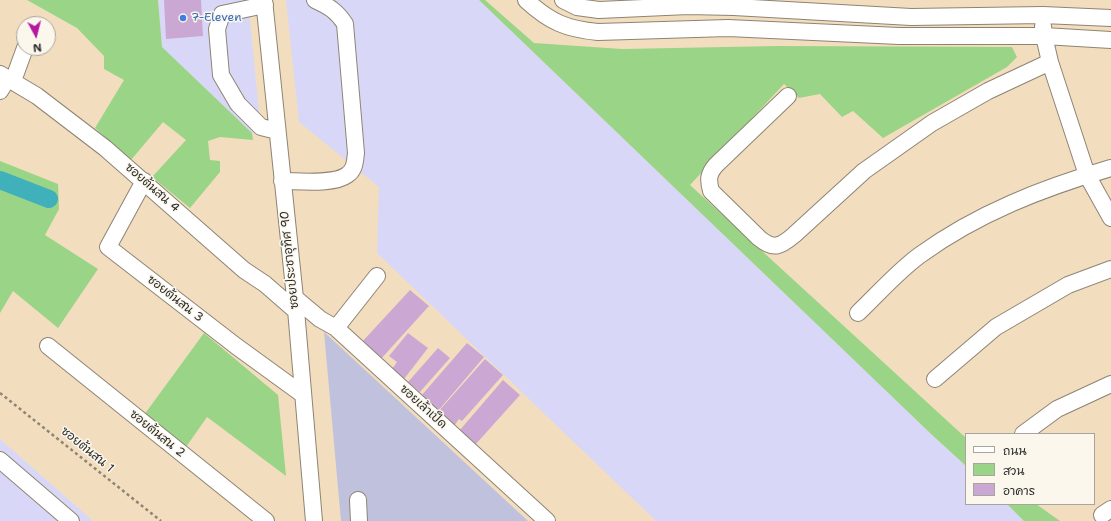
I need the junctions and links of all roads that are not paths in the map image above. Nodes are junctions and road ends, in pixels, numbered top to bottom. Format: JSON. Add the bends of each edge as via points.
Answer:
{"nodes":[{"id":1,"x":315,"y":0,"type":"edge"},
{"id":2,"x":526,"y":0,"type":"edge"},
{"id":3,"x":563,"y":0,"type":"edge"},
{"id":4,"x":265,"y":2,"type":"edge"},
{"id":5,"x":665,"y":6,"type":"junction"},
{"id":6,"x":1043,"y":15,"type":"junction"},
{"id":7,"x":1111,"y":18,"type":"edge"},
{"id":8,"x":665,"y":30,"type":"junction"},
{"id":9,"x":1044,"y":36,"type":"junction"},
{"id":10,"x":1111,"y":40,"type":"edge"},
{"id":11,"x":20,"y":56,"type":"edge"},
{"id":12,"x":1050,"y":62,"type":"junction"},
{"id":13,"x":5,"y":81,"type":"edge"},
{"id":14,"x":788,"y":96,"type":"dead end"},
{"id":15,"x":277,"y":131,"type":"junction"},
{"id":16,"x":1111,"y":168,"type":"edge"},
{"id":17,"x":1087,"y":175,"type":"junction"},
{"id":18,"x":144,"y":181,"type":"junction"},
{"id":19,"x":282,"y":181,"type":"junction"},
{"id":20,"x":1111,"y":218,"type":"edge"},
{"id":21,"x":1111,"y":269,"type":"edge"},
{"id":22,"x":377,"y":276,"type":"dead end"},
{"id":23,"x":295,"y":304,"type":"junction"},
{"id":24,"x":858,"y":313,"type":"dead end"},
{"id":25,"x":336,"y":328,"type":"junction"},
{"id":26,"x":48,"y":346,"type":"dead end"},
{"id":27,"x":935,"y":380,"type":"dead end"},
{"id":28,"x":1111,"y":384,"type":"edge"},
{"id":29,"x":302,"y":394,"type":"junction"},
{"id":30,"x":1024,"y":433,"type":"edge"},
{"id":31,"x":0,"y":460,"type":"edge"},
{"id":32,"x":358,"y":500,"type":"dead end"},
{"id":33,"x":72,"y":521,"type":"edge"},
{"id":34,"x":266,"y":521,"type":"edge"},
{"id":35,"x":314,"y":521,"type":"edge"},
{"id":36,"x":359,"y":521,"type":"edge"},
{"id":37,"x":547,"y":521,"type":"edge"}],
"edges":[{"from":1,"to":19,"type":"street","via":[[328,6],[345,24],[355,166],[347,176],[330,180]]},
{"from":2,"to":8,"type":"street","via":[[560,25],[578,30]]},
{"from":3,"to":5,"type":"street","via":[[577,7],[599,10]]},
{"from":4,"to":15,"type":"street","name":"ซอยประชาอุทิศ 90"},
{"from":4,"to":15,"type":"street","via":[[222,14],[217,29],[221,74],[238,104],[261,128]]},
{"from":5,"to":6,"type":"street","via":[[734,7],[911,17]]},
{"from":5,"to":8,"type":"street"},
{"from":6,"to":7,"type":"street"},
{"from":6,"to":9,"type":"street"},
{"from":8,"to":9,"type":"street","via":[[728,28],[899,36]]},
{"from":9,"to":10,"type":"street"},
{"from":9,"to":12,"type":"street"},
{"from":11,"to":13,"type":"street"},
{"from":12,"to":14,"type":"street","via":[[988,91],[932,122],[864,171],[794,235],[775,246],[759,238],[711,191],[708,181],[710,172],[716,165]]},
{"from":12,"to":17,"type":"street"},
{"from":13,"to":18,"type":"street","name":"ซอยต้นสน 4","via":[[37,96]]},
{"from":15,"to":19,"type":"street","name":"ซอยประชาอุทิศ 90"},
{"from":16,"to":17,"type":"street"},
{"from":17,"to":20,"type":"street"},
{"from":17,"to":24,"type":"street","via":[[1024,197],[972,221],[919,256]]},
{"from":18,"to":23,"type":"street","name":"ซอยต้นสน 4","via":[[244,270]]},
{"from":18,"to":29,"type":"street","name":"ซอยต้นสน 3","via":[[108,247]]},
{"from":19,"to":23,"type":"street","name":"ซอยประชาอุทิศ 90"},
{"from":21,"to":27,"type":"street","via":[[1068,285],[996,327]]},
{"from":22,"to":25,"type":"street"},
{"from":23,"to":25,"type":"street","name":"ซอยเล้าเป็ด"},
{"from":23,"to":29,"type":"street","name":"ซอยประชาอุทิศ 90"},
{"from":25,"to":37,"type":"street","name":"ซอยเล้าเป็ด"},
{"from":26,"to":34,"type":"street","name":"ซอยต้นสน 2"},
{"from":28,"to":30,"type":"street","via":[[1058,409]]},
{"from":29,"to":35,"type":"street","name":"ซอยประชาอุทิศ 90"},
{"from":31,"to":33,"type":"street"},
{"from":32,"to":36,"type":"street"}]}
